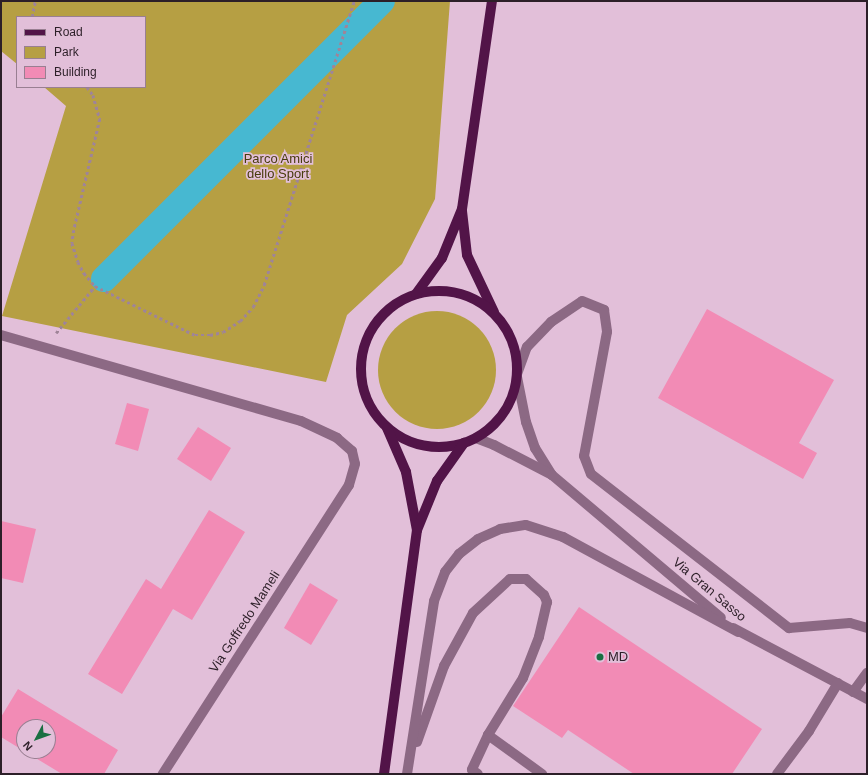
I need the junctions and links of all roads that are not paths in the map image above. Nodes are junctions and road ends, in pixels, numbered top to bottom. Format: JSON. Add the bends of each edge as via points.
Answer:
{"nodes":[{"id":1,"x":492,"y":1,"type":"edge"},
{"id":2,"x":462,"y":209,"type":"junction"},
{"id":3,"x":416,"y":294,"type":"junction"},
{"id":4,"x":496,"y":316,"type":"junction"},
{"id":5,"x":1,"y":335,"type":"edge"},
{"id":6,"x":517,"y":375,"type":"junction"},
{"id":7,"x":387,"y":428,"type":"junction"},
{"id":8,"x":476,"y":438,"type":"junction"},
{"id":9,"x":464,"y":443,"type":"junction"},
{"id":10,"x":552,"y":475,"type":"junction"},
{"id":11,"x":417,"y":530,"type":"junction"},
{"id":12,"x":867,"y":628,"type":"edge"},
{"id":13,"x":738,"y":632,"type":"junction"},
{"id":14,"x":867,"y":673,"type":"edge"},
{"id":15,"x":838,"y":683,"type":"junction"},
{"id":16,"x":853,"y":692,"type":"junction"},
{"id":17,"x":867,"y":699,"type":"edge"},
{"id":18,"x":488,"y":735,"type":"junction"},
{"id":19,"x":408,"y":769,"type":"edge"},
{"id":20,"x":473,"y":773,"type":"edge"},
{"id":21,"x":163,"y":774,"type":"edge"},
{"id":22,"x":384,"y":774,"type":"edge"},
{"id":23,"x":542,"y":774,"type":"edge"},
{"id":24,"x":777,"y":774,"type":"edge"}],
"edges":[{"from":1,"to":2,"type":"main road"},
{"from":2,"to":3,"type":"main road","via":[[442,258]]},
{"from":2,"to":4,"type":"main road","via":[[467,255]]},
{"from":3,"to":4,"type":"main road","via":[[438,291],[459,294],[479,302]]},
{"from":3,"to":7,"type":"main road","via":[[395,304],[377,320],[365,340],[360,364],[362,388],[371,409]]},
{"from":4,"to":6,"type":"main road","via":[[508,334],[515,354]]},
{"from":5,"to":21,"type":"street","name":"Via Goffredo Mameli","via":[[301,421],[337,438],[352,451],[355,464],[349,485]]},
{"from":6,"to":8,"type":"main road","via":[[510,401],[496,422]]},
{"from":6,"to":10,"type":"street","name":"Via Gran Sasso","via":[[526,422],[535,448]]},
{"from":6,"to":12,"type":"street","via":[[527,347],[551,322],[582,301],[604,310],[607,332],[584,456],[591,474],[789,628],[850,623]]},
{"from":7,"to":9,"type":"main road","via":[[404,439],[423,446],[444,447]]},
{"from":7,"to":11,"type":"main road","via":[[406,472]]},
{"from":8,"to":9,"type":"main road"},
{"from":8,"to":10,"type":"street","name":"Via Gran Sasso"},
{"from":9,"to":11,"type":"main road","via":[[436,481]]},
{"from":10,"to":13,"type":"street","name":"Via Gran Sasso"},
{"from":11,"to":22,"type":"main road"},
{"from":13,"to":15,"type":"street","name":"Via Gran Sasso"},
{"from":13,"to":19,"type":"street","via":[[563,538],[526,525],[500,529],[478,539],[459,554],[445,572],[434,601]]},
{"from":14,"to":16,"type":"street"},
{"from":15,"to":16,"type":"street","name":"Via Gran Sasso"},
{"from":15,"to":24,"type":"street","via":[[809,731]]},
{"from":16,"to":17,"type":"street","name":"Via Gran Sasso"},
{"from":18,"to":19,"type":"street","via":[[523,678],[540,637],[547,602],[544,595],[526,579],[510,579],[473,613],[444,666]]},
{"from":18,"to":20,"type":"street"},
{"from":18,"to":23,"type":"street"}]}
